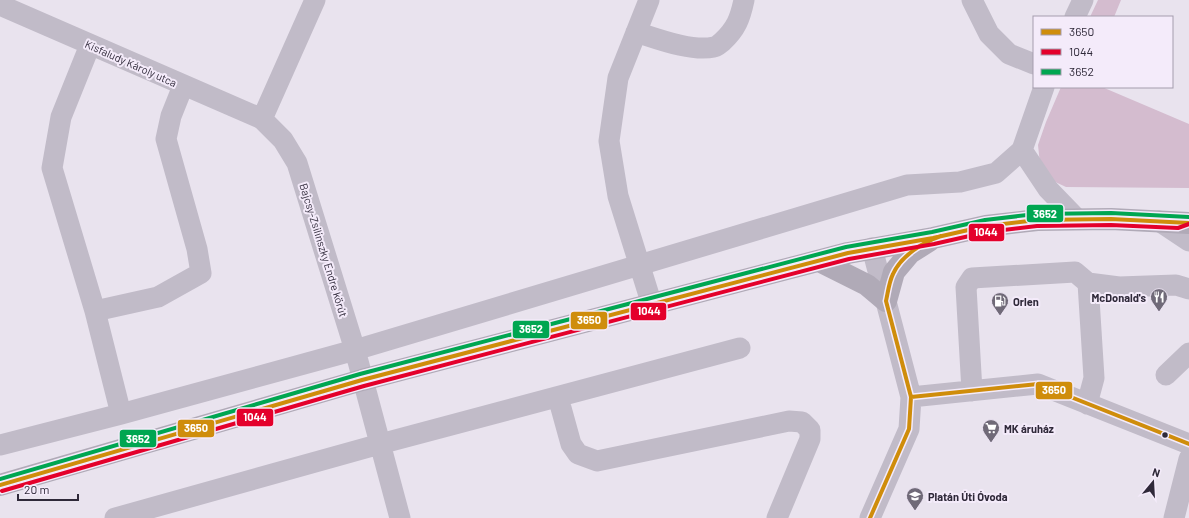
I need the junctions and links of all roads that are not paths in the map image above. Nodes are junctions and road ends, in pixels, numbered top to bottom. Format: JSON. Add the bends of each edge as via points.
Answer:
{"nodes":[{"id":1,"x":314,"y":0,"type":"edge"},
{"id":2,"x":649,"y":0,"type":"edge"},
{"id":3,"x":744,"y":0,"type":"edge"},
{"id":4,"x":972,"y":0,"type":"edge"},
{"id":5,"x":1083,"y":0,"type":"edge"},
{"id":6,"x":0,"y":5,"type":"edge"},
{"id":7,"x":1075,"y":16,"type":"edge"},
{"id":8,"x":636,"y":32,"type":"junction"},
{"id":9,"x":90,"y":45,"type":"junction"},
{"id":10,"x":1033,"y":64,"type":"edge"},
{"id":11,"x":183,"y":86,"type":"junction"},
{"id":12,"x":1044,"y":88,"type":"edge"},
{"id":13,"x":262,"y":119,"type":"junction"},
{"id":14,"x":1022,"y":150,"type":"junction"},
{"id":15,"x":1077,"y":219,"type":"junction"},
{"id":16,"x":1179,"y":221,"type":"edge"},
{"id":17,"x":933,"y":238,"type":"junction"},
{"id":18,"x":1189,"y":241,"type":"edge"},
{"id":19,"x":872,"y":248,"type":"junction"},
{"id":20,"x":819,"y":261,"type":"junction"},
{"id":21,"x":640,"y":264,"type":"junction"},
{"id":22,"x":1088,"y":283,"type":"junction"},
{"id":23,"x":1189,"y":289,"type":"edge"},
{"id":24,"x":886,"y":301,"type":"junction"},
{"id":25,"x":652,"y":305,"type":"junction"},
{"id":26,"x":95,"y":311,"type":"junction"},
{"id":27,"x":740,"y":348,"type":"dead end"},
{"id":28,"x":355,"y":350,"type":"junction"},
{"id":29,"x":1189,"y":353,"type":"edge"},
{"id":30,"x":1166,"y":375,"type":"dead end"},
{"id":31,"x":362,"y":380,"type":"junction"},
{"id":32,"x":972,"y":391,"type":"junction"},
{"id":33,"x":558,"y":397,"type":"junction"},
{"id":34,"x":911,"y":397,"type":"junction"},
{"id":35,"x":1087,"y":404,"type":"junction"},
{"id":36,"x":121,"y":414,"type":"junction"},
{"id":37,"x":380,"y":444,"type":"junction"},
{"id":38,"x":1189,"y":444,"type":"edge"},
{"id":39,"x":0,"y":445,"type":"edge"},
{"id":40,"x":1189,"y":459,"type":"edge"},
{"id":41,"x":0,"y":486,"type":"edge"},
{"id":42,"x":115,"y":518,"type":"edge"},
{"id":43,"x":400,"y":518,"type":"edge"},
{"id":44,"x":777,"y":518,"type":"edge"},
{"id":45,"x":870,"y":518,"type":"edge"},
{"id":46,"x":1174,"y":518,"type":"edge"}],
"edges":[{"from":1,"to":13,"type":"street"},
{"from":2,"to":8,"type":"street"},
{"from":3,"to":8,"type":"street","via":[[732,33],[716,47],[680,45]]},
{"from":4,"to":10,"type":"street","via":[[989,34],[1009,54]]},
{"from":5,"to":7,"type":"street"},
{"from":6,"to":9,"type":"street","name":"Kisfaludy Károly utca"},
{"from":8,"to":21,"type":"street","via":[[618,78],[609,141],[618,196]]},
{"from":9,"to":11,"type":"street","name":"Kisfaludy Károly utca"},
{"from":9,"to":26,"type":"street","via":[[61,117],[52,168]]},
{"from":11,"to":13,"type":"street","name":"Kisfaludy Károly utca"},
{"from":11,"to":26,"type":"street","via":[[171,116],[166,140],[197,249],[201,273],[158,297]]},
{"from":12,"to":14,"type":"street"},
{"from":13,"to":28,"type":"street","name":"Bajcsy-Zsilinszky Endre körút","via":[[283,140],[297,163]]},
{"from":14,"to":15,"type":"street","via":[[1048,190]]},
{"from":14,"to":21,"type":"street","via":[[996,173],[960,182],[907,185]]},
{"from":15,"to":16,"type":"main road"},
{"from":15,"to":17,"type":"main road","via":[[1037,220],[986,226]]},
{"from":16,"to":18,"type":"street"},
{"from":17,"to":19,"type":"main road"},
{"from":17,"to":24,"type":"main road","via":[[910,253],[894,272]]},
{"from":19,"to":20,"type":"main road"},
{"from":19,"to":24,"type":"street"},
{"from":20,"to":24,"type":"main road","via":[[866,285]]},
{"from":20,"to":25,"type":"main road"},
{"from":21,"to":25,"type":"street"},
{"from":21,"to":28,"type":"street"},
{"from":22,"to":23,"type":"street","via":[[1119,287],[1176,285]]},
{"from":22,"to":32,"type":"street","via":[[1075,272],[972,278],[966,287]]},
{"from":22,"to":35,"type":"street","via":[[1094,378]]},
{"from":24,"to":34,"type":"street"},
{"from":25,"to":31,"type":"main road"},
{"from":26,"to":36,"type":"street"},
{"from":27,"to":33,"type":"street"},
{"from":28,"to":31,"type":"street","name":"Bajcsy-Zsilinszky Endre körút"},
{"from":28,"to":36,"type":"street"},
{"from":29,"to":30,"type":"street"},
{"from":31,"to":37,"type":"street","name":"Bajcsy-Zsilinszky Endre körút"},
{"from":31,"to":41,"type":"main road"},
{"from":32,"to":34,"type":"street"},
{"from":32,"to":35,"type":"street","via":[[1038,384]]},
{"from":33,"to":37,"type":"street"},
{"from":33,"to":44,"type":"street","via":[[571,444],[578,454],[597,461],[789,421],[802,422],[810,430],[810,440]]},
{"from":34,"to":45,"type":"street","via":[[909,429]]},
{"from":35,"to":38,"type":"street"},
{"from":36,"to":39,"type":"street"},
{"from":37,"to":42,"type":"street"},
{"from":37,"to":43,"type":"street","name":"Bajcsy-Zsilinszky Endre körút"},
{"from":40,"to":46,"type":"street"}]}
